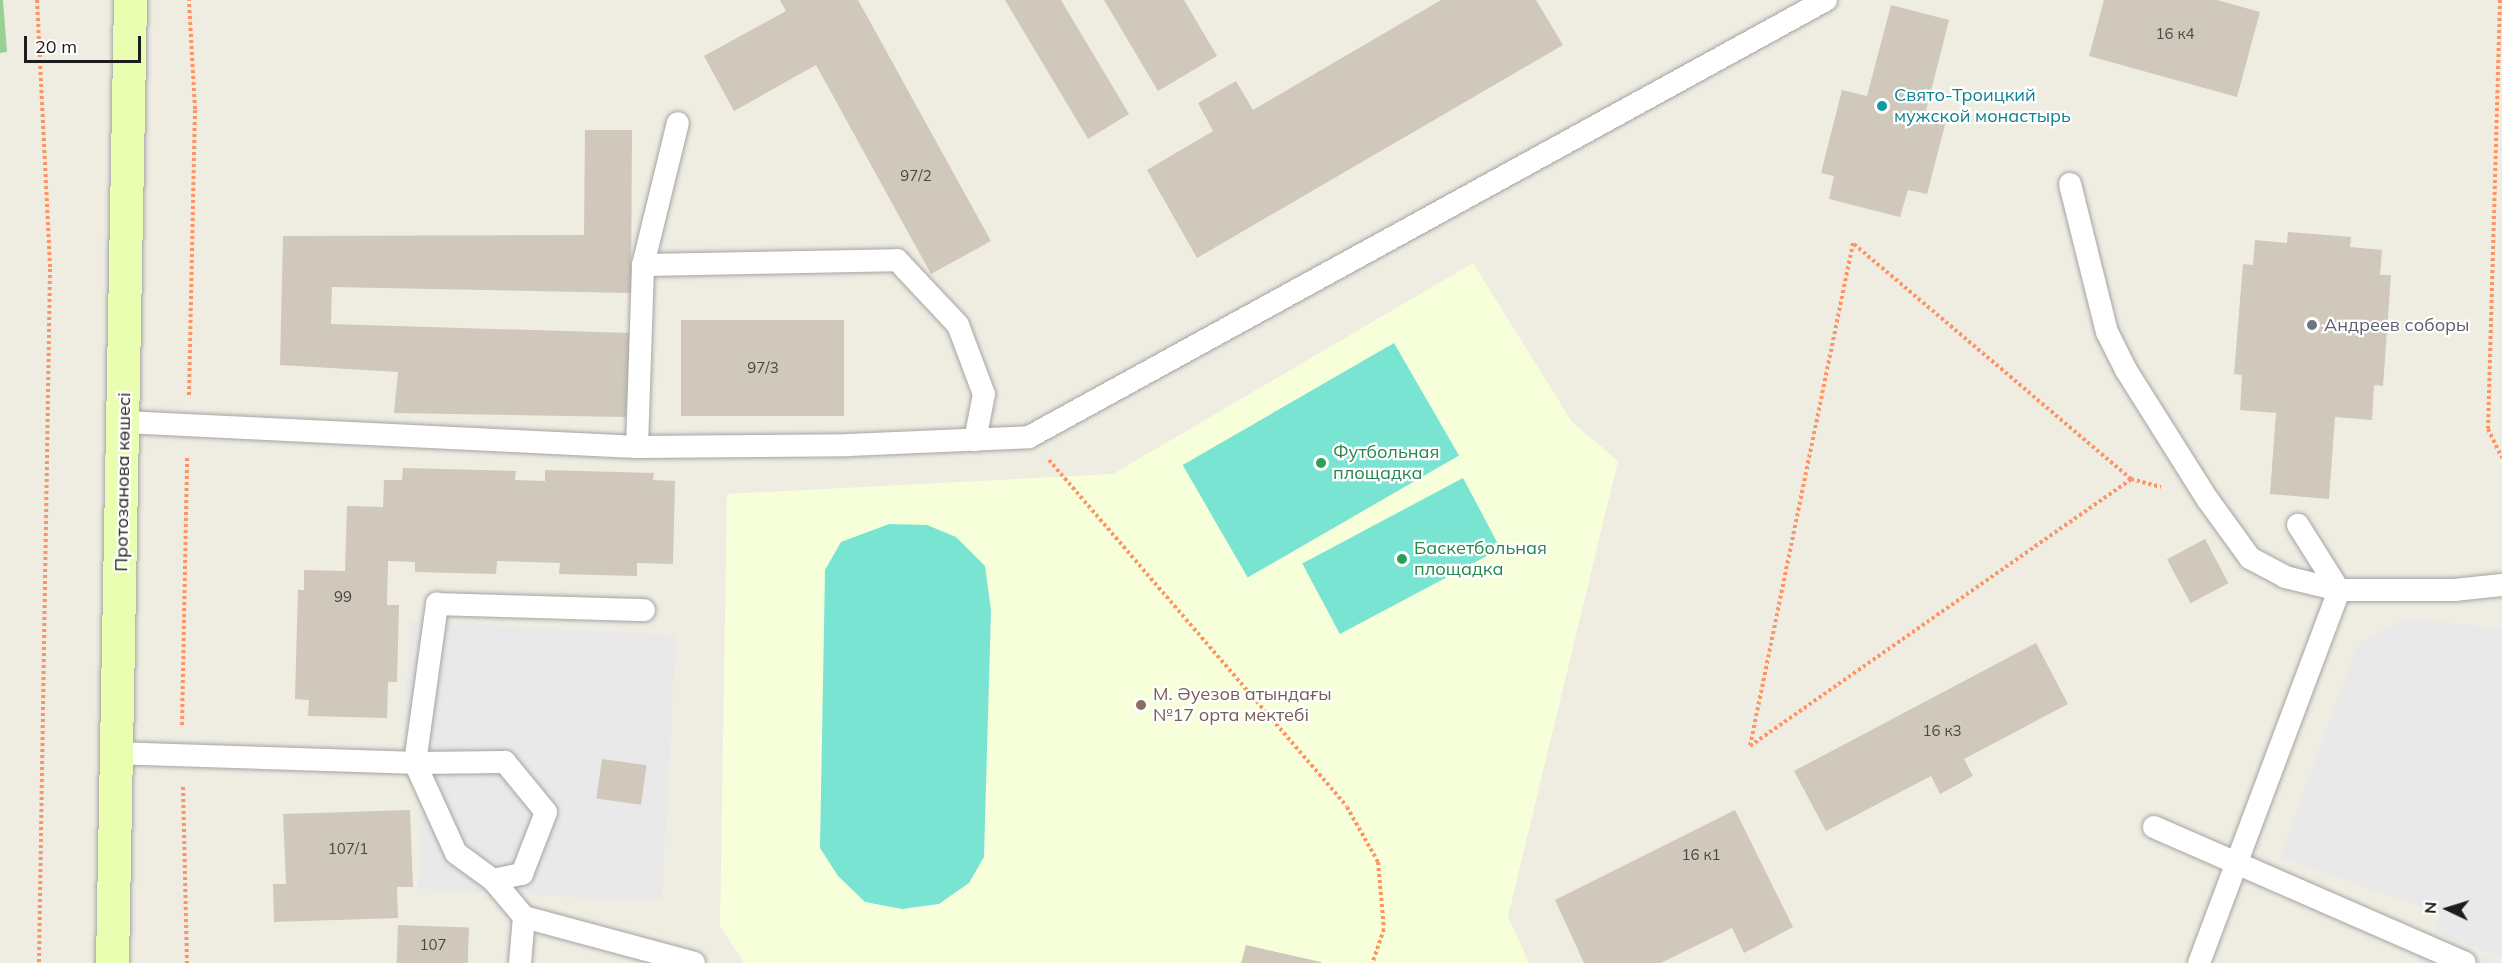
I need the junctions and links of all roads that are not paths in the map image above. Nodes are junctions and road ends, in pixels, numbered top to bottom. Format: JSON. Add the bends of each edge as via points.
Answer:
{"nodes":[{"id":1,"x":130,"y":0,"type":"edge"},
{"id":2,"x":1826,"y":0,"type":"edge"},
{"id":3,"x":678,"y":123,"type":"dead end"},
{"id":4,"x":2070,"y":184,"type":"dead end"},
{"id":5,"x":643,"y":265,"type":"junction"},
{"id":6,"x":124,"y":422,"type":"junction"},
{"id":7,"x":975,"y":440,"type":"junction"},
{"id":8,"x":637,"y":447,"type":"junction"},
{"id":9,"x":2298,"y":525,"type":"dead end"},
{"id":10,"x":2502,"y":585,"type":"edge"},
{"id":11,"x":2339,"y":590,"type":"junction"},
{"id":12,"x":644,"y":610,"type":"dead end"},
{"id":13,"x":116,"y":753,"type":"junction"},
{"id":14,"x":415,"y":763,"type":"junction"},
{"id":15,"x":2154,"y":827,"type":"dead end"},
{"id":16,"x":2236,"y":863,"type":"junction"},
{"id":17,"x":493,"y":880,"type":"junction"},
{"id":18,"x":524,"y":917,"type":"junction"},
{"id":19,"x":112,"y":963,"type":"edge"},
{"id":20,"x":520,"y":963,"type":"edge"},
{"id":21,"x":694,"y":963,"type":"edge"},
{"id":22,"x":2199,"y":963,"type":"edge"},
{"id":23,"x":2465,"y":963,"type":"edge"}],
"edges":[{"from":1,"to":6,"type":"street","name":"Протозанова көшесі"},
{"from":2,"to":7,"type":"lane","via":[[1029,437]]},
{"from":3,"to":5,"type":"lane"},
{"from":4,"to":11,"type":"lane","via":[[2107,332],[2126,370],[2208,500],[2250,558],[2285,577]]},
{"from":5,"to":7,"type":"lane","via":[[897,260],[958,325],[984,394]]},
{"from":5,"to":8,"type":"lane"},
{"from":6,"to":8,"type":"lane"},
{"from":6,"to":13,"type":"street","name":"Протозанова көшесі"},
{"from":7,"to":8,"type":"lane"},
{"from":9,"to":11,"type":"lane"},
{"from":10,"to":11,"type":"lane","via":[[2454,590]]},
{"from":11,"to":16,"type":"lane"},
{"from":12,"to":14,"type":"lane","via":[[437,604]]},
{"from":13,"to":14,"type":"lane"},
{"from":13,"to":19,"type":"street","name":"Протозанова көшесі"},
{"from":14,"to":17,"type":"lane","via":[[456,853]]},
{"from":14,"to":17,"type":"lane","via":[[505,762],[546,812],[522,874]]},
{"from":15,"to":16,"type":"lane"},
{"from":16,"to":22,"type":"lane"},
{"from":16,"to":23,"type":"lane"},
{"from":17,"to":18,"type":"lane"},
{"from":18,"to":20,"type":"lane"},
{"from":18,"to":21,"type":"lane"}]}
